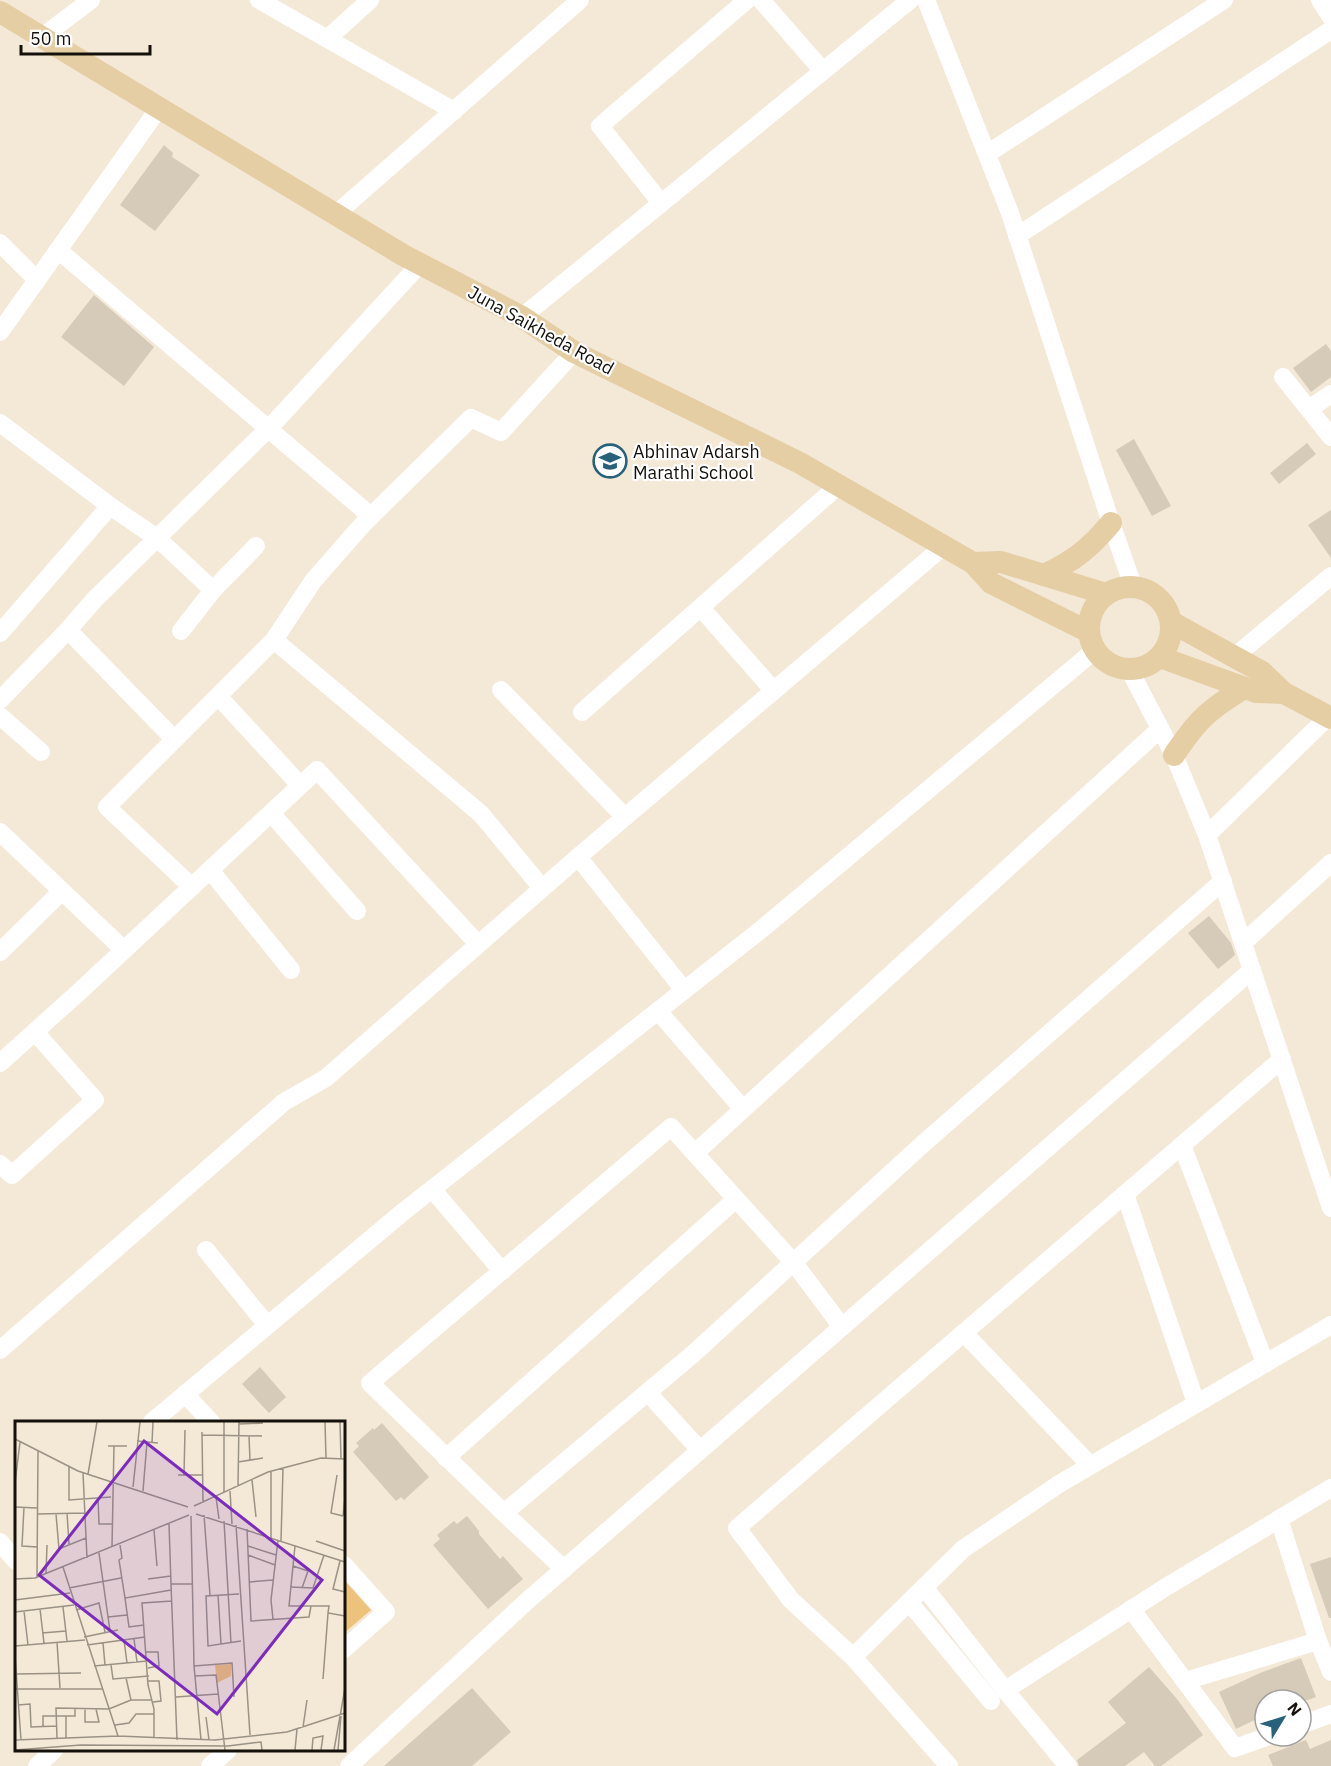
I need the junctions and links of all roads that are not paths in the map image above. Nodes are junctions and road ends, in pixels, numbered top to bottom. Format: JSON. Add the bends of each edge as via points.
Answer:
{"nodes":[{"id":1,"x":91,"y":0,"type":"edge"},
{"id":2,"x":259,"y":0,"type":"edge"},
{"id":3,"x":370,"y":0,"type":"edge"},
{"id":4,"x":580,"y":0,"type":"edge"},
{"id":5,"x":747,"y":0,"type":"edge"},
{"id":6,"x":761,"y":0,"type":"edge"},
{"id":7,"x":910,"y":0,"type":"edge"},
{"id":8,"x":926,"y":0,"type":"edge"},
{"id":9,"x":1224,"y":0,"type":"edge"},
{"id":10,"x":1320,"y":0,"type":"edge"},
{"id":11,"x":0,"y":12,"type":"edge"},
{"id":12,"x":1331,"y":17,"type":"edge"},
{"id":13,"x":1331,"y":30,"type":"edge"},
{"id":14,"x":42,"y":37,"type":"junction"},
{"id":15,"x":327,"y":39,"type":"junction"},
{"id":16,"x":823,"y":71,"type":"junction"},
{"id":17,"x":159,"y":108,"type":"junction"},
{"id":18,"x":454,"y":111,"type":"junction"},
{"id":19,"x":987,"y":154,"type":"junction"},
{"id":20,"x":661,"y":203,"type":"junction"},
{"id":21,"x":336,"y":214,"type":"junction"},
{"id":22,"x":1017,"y":236,"type":"junction"},
{"id":23,"x":0,"y":243,"type":"edge"},
{"id":24,"x":58,"y":250,"type":"junction"},
{"id":25,"x":420,"y":264,"type":"junction"},
{"id":26,"x":37,"y":280,"type":"junction"},
{"id":27,"x":522,"y":317,"type":"junction"},
{"id":28,"x":0,"y":332,"type":"edge"},
{"id":29,"x":574,"y":352,"type":"junction"},
{"id":30,"x":1283,"y":377,"type":"dead end"},
{"id":31,"x":1331,"y":394,"type":"edge"},
{"id":32,"x":1309,"y":410,"type":"junction"},
{"id":33,"x":0,"y":423,"type":"edge"},
{"id":34,"x":268,"y":428,"type":"junction"},
{"id":35,"x":1331,"y":437,"type":"edge"},
{"id":36,"x":839,"y":485,"type":"junction"},
{"id":37,"x":110,"y":506,"type":"junction"},
{"id":38,"x":371,"y":516,"type":"junction"},
{"id":39,"x":1111,"y":523,"type":"junction"},
{"id":40,"x":157,"y":538,"type":"junction"},
{"id":41,"x":255,"y":546,"type":"dead end"},
{"id":42,"x":944,"y":546,"type":"junction"},
{"id":43,"x":973,"y":563,"type":"junction"},
{"id":44,"x":1044,"y":575,"type":"junction"},
{"id":45,"x":1331,"y":576,"type":"edge"},
{"id":46,"x":1133,"y":586,"type":"junction"},
{"id":47,"x":213,"y":590,"type":"junction"},
{"id":48,"x":1106,"y":594,"type":"junction"},
{"id":49,"x":701,"y":608,"type":"junction"},
{"id":50,"x":1171,"y":622,"type":"junction"},
{"id":51,"x":68,"y":630,"type":"junction"},
{"id":52,"x":181,"y":631,"type":"dead end"},
{"id":53,"x":0,"y":633,"type":"edge"},
{"id":54,"x":274,"y":640,"type":"junction"},
{"id":55,"x":1092,"y":641,"type":"junction"},
{"id":56,"x":1160,"y":657,"type":"junction"},
{"id":57,"x":1234,"y":657,"type":"junction"},
{"id":58,"x":1129,"y":669,"type":"junction"},
{"id":59,"x":1244,"y":688,"type":"junction"},
{"id":60,"x":501,"y":690,"type":"dead end"},
{"id":61,"x":774,"y":691,"type":"junction"},
{"id":62,"x":1284,"y":693,"type":"junction"},
{"id":63,"x":218,"y":696,"type":"junction"},
{"id":64,"x":0,"y":700,"type":"edge"},
{"id":65,"x":582,"y":712,"type":"dead end"},
{"id":66,"x":0,"y":716,"type":"edge"},
{"id":67,"x":1330,"y":717,"type":"edge"},
{"id":68,"x":1160,"y":729,"type":"junction"},
{"id":69,"x":174,"y":739,"type":"junction"},
{"id":70,"x":40,"y":752,"type":"dead end"},
{"id":71,"x":1173,"y":755,"type":"junction"},
{"id":72,"x":300,"y":785,"type":"junction"},
{"id":73,"x":271,"y":813,"type":"junction"},
{"id":74,"x":625,"y":817,"type":"junction"},
{"id":75,"x":1208,"y":835,"type":"junction"},
{"id":76,"x":2,"y":837,"type":"edge"},
{"id":77,"x":578,"y":857,"type":"junction"},
{"id":78,"x":1331,"y":863,"type":"edge"},
{"id":79,"x":210,"y":870,"type":"junction"},
{"id":80,"x":1223,"y":881,"type":"junction"},
{"id":81,"x":192,"y":887,"type":"junction"},
{"id":82,"x":542,"y":888,"type":"junction"},
{"id":83,"x":62,"y":891,"type":"junction"},
{"id":84,"x":357,"y":911,"type":"dead end"},
{"id":85,"x":1243,"y":943,"type":"junction"},
{"id":86,"x":478,"y":944,"type":"junction"},
{"id":87,"x":124,"y":950,"type":"junction"},
{"id":88,"x":0,"y":952,"type":"edge"},
{"id":89,"x":291,"y":970,"type":"dead end"},
{"id":90,"x":1252,"y":970,"type":"junction"},
{"id":91,"x":684,"y":990,"type":"junction"},
{"id":92,"x":658,"y":1011,"type":"junction"},
{"id":93,"x":35,"y":1032,"type":"junction"},
{"id":94,"x":1282,"y":1059,"type":"junction"},
{"id":95,"x":0,"y":1063,"type":"edge"},
{"id":96,"x":742,"y":1109,"type":"junction"},
{"id":97,"x":1182,"y":1145,"type":"junction"},
{"id":98,"x":695,"y":1153,"type":"junction"},
{"id":99,"x":0,"y":1164,"type":"edge"},
{"id":100,"x":432,"y":1189,"type":"junction"},
{"id":101,"x":1125,"y":1194,"type":"junction"},
{"id":102,"x":736,"y":1199,"type":"junction"},
{"id":103,"x":1331,"y":1208,"type":"edge"},
{"id":104,"x":206,"y":1250,"type":"dead end"},
{"id":105,"x":794,"y":1263,"type":"junction"},
{"id":106,"x":501,"y":1271,"type":"junction"},
{"id":107,"x":1331,"y":1324,"type":"edge"},
{"id":108,"x":267,"y":1325,"type":"junction"},
{"id":109,"x":842,"y":1326,"type":"junction"},
{"id":110,"x":964,"y":1333,"type":"junction"},
{"id":111,"x":0,"y":1350,"type":"edge"},
{"id":112,"x":1265,"y":1364,"type":"junction"},
{"id":113,"x":648,"y":1393,"type":"junction"},
{"id":114,"x":185,"y":1394,"type":"junction"},
{"id":115,"x":1196,"y":1403,"type":"junction"},
{"id":116,"x":153,"y":1421,"type":"edge"},
{"id":117,"x":210,"y":1421,"type":"edge"},
{"id":118,"x":700,"y":1450,"type":"junction"},
{"id":119,"x":446,"y":1458,"type":"junction"},
{"id":120,"x":1090,"y":1465,"type":"junction"},
{"id":121,"x":1331,"y":1488,"type":"edge"},
{"id":122,"x":504,"y":1513,"type":"junction"},
{"id":123,"x":1279,"y":1519,"type":"junction"},
{"id":124,"x":345,"y":1566,"type":"edge"},
{"id":125,"x":564,"y":1569,"type":"junction"},
{"id":126,"x":924,"y":1587,"type":"junction"},
{"id":127,"x":909,"y":1602,"type":"junction"},
{"id":128,"x":1131,"y":1610,"type":"junction"},
{"id":129,"x":1318,"y":1641,"type":"junction"},
{"id":130,"x":345,"y":1647,"type":"edge"},
{"id":131,"x":853,"y":1657,"type":"junction"},
{"id":132,"x":1331,"y":1672,"type":"edge"},
{"id":133,"x":1185,"y":1681,"type":"junction"},
{"id":134,"x":1005,"y":1690,"type":"junction"},
{"id":135,"x":991,"y":1701,"type":"dead end"},
{"id":136,"x":1331,"y":1714,"type":"edge"},
{"id":137,"x":1313,"y":1721,"type":"edge"},
{"id":138,"x":1253,"y":1742,"type":"edge"},
{"id":139,"x":52,"y":1751,"type":"edge"},
{"id":140,"x":226,"y":1751,"type":"edge"},
{"id":141,"x":37,"y":1766,"type":"edge"},
{"id":142,"x":210,"y":1766,"type":"edge"},
{"id":143,"x":349,"y":1766,"type":"edge"},
{"id":144,"x":949,"y":1766,"type":"edge"},
{"id":145,"x":1068,"y":1766,"type":"edge"}],
"edges":[{"from":1,"to":14,"type":"street"},
{"from":2,"to":15,"type":"street"},
{"from":3,"to":15,"type":"street"},
{"from":4,"to":18,"type":"street"},
{"from":5,"to":20,"type":"street","via":[[600,126]]},
{"from":6,"to":16,"type":"street"},
{"from":7,"to":16,"type":"street"},
{"from":8,"to":19,"type":"street"},
{"from":9,"to":19,"type":"street"},
{"from":10,"to":12,"type":"street"},
{"from":11,"to":14,"type":"main road","name":"Juna Saikheda Road"},
{"from":13,"to":22,"type":"street"},
{"from":14,"to":17,"type":"main road","name":"Juna Saikheda Road"},
{"from":15,"to":18,"type":"street"},
{"from":16,"to":20,"type":"street"},
{"from":17,"to":21,"type":"main road","name":"Juna Saikheda Road"},
{"from":17,"to":24,"type":"street"},
{"from":18,"to":21,"type":"street"},
{"from":19,"to":22,"type":"street"},
{"from":20,"to":27,"type":"street"},
{"from":21,"to":25,"type":"main road","name":"Juna Saikheda Road"},
{"from":22,"to":39,"type":"street"},
{"from":23,"to":26,"type":"street"},
{"from":24,"to":26,"type":"street"},
{"from":24,"to":34,"type":"street"},
{"from":25,"to":27,"type":"main road","name":"Juna Saikheda Road"},
{"from":25,"to":34,"type":"street"},
{"from":26,"to":28,"type":"street"},
{"from":27,"to":29,"type":"main road","name":"Juna Saikheda Road"},
{"from":29,"to":36,"type":"main road","name":"Juna Saikheda Road"},
{"from":29,"to":38,"type":"street","via":[[501,432],[471,418]]},
{"from":30,"to":32,"type":"street"},
{"from":31,"to":32,"type":"street"},
{"from":32,"to":35,"type":"street"},
{"from":33,"to":37,"type":"street"},
{"from":34,"to":38,"type":"street"},
{"from":34,"to":40,"type":"street"},
{"from":36,"to":42,"type":"main road","name":"Juna Saikheda Road"},
{"from":36,"to":49,"type":"street"},
{"from":37,"to":40,"type":"street"},
{"from":37,"to":53,"type":"street"},
{"from":38,"to":54,"type":"street","via":[[313,581]]},
{"from":39,"to":44,"type":"main road","via":[[1094,544]]},
{"from":39,"to":46,"type":"street"},
{"from":40,"to":47,"type":"street"},
{"from":40,"to":51,"type":"street"},
{"from":41,"to":47,"type":"street"},
{"from":42,"to":43,"type":"main road","name":"Juna Saikheda Road"},
{"from":42,"to":61,"type":"street"},
{"from":43,"to":44,"type":"main road","via":[[1001,562]]},
{"from":43,"to":55,"type":"main road","name":"Juna Saikheda Road","via":[[991,583]]},
{"from":44,"to":48,"type":"main road"},
{"from":45,"to":57,"type":"street"},
{"from":46,"to":48,"type":"main road","via":[[1119,587]]},
{"from":46,"to":50,"type":"main road","via":[[1158,597]]},
{"from":47,"to":52,"type":"street"},
{"from":48,"to":55,"type":"main road","via":[[1098,601],[1089,621]]},
{"from":49,"to":61,"type":"street"},
{"from":49,"to":65,"type":"street"},
{"from":50,"to":56,"type":"main road","via":[[1171,635]]},
{"from":50,"to":57,"type":"main road"},
{"from":51,"to":64,"type":"street"},
{"from":51,"to":69,"type":"street"},
{"from":54,"to":63,"type":"street"},
{"from":54,"to":82,"type":"street","via":[[481,814]]},
{"from":55,"to":58,"type":"main road","via":[[1104,660]]},
{"from":55,"to":91,"type":"street","via":[[763,928]]},
{"from":56,"to":58,"type":"main road","via":[[1151,664]]},
{"from":56,"to":59,"type":"main road"},
{"from":57,"to":62,"type":"main road","via":[[1262,672]]},
{"from":58,"to":68,"type":"street"},
{"from":59,"to":62,"type":"main road"},
{"from":59,"to":71,"type":"main road","via":[[1204,716]]},
{"from":60,"to":74,"type":"street"},
{"from":61,"to":74,"type":"street"},
{"from":62,"to":67,"type":"main road"},
{"from":63,"to":69,"type":"street"},
{"from":63,"to":72,"type":"street"},
{"from":66,"to":70,"type":"street"},
{"from":67,"to":75,"type":"street"},
{"from":68,"to":71,"type":"street"},
{"from":68,"to":96,"type":"street"},
{"from":69,"to":81,"type":"street","via":[[107,807]]},
{"from":71,"to":75,"type":"street"},
{"from":72,"to":73,"type":"street"},
{"from":72,"to":86,"type":"street","via":[[317,770]]},
{"from":73,"to":79,"type":"street"},
{"from":73,"to":84,"type":"street"},
{"from":74,"to":77,"type":"street"},
{"from":75,"to":80,"type":"street"},
{"from":76,"to":83,"type":"street"},
{"from":77,"to":82,"type":"street"},
{"from":77,"to":91,"type":"street"},
{"from":78,"to":85,"type":"street"},
{"from":79,"to":81,"type":"street"},
{"from":79,"to":89,"type":"street"},
{"from":80,"to":85,"type":"street"},
{"from":80,"to":105,"type":"street","via":[[924,1143]]},
{"from":81,"to":87,"type":"street"},
{"from":82,"to":86,"type":"street"},
{"from":83,"to":87,"type":"street"},
{"from":83,"to":88,"type":"street"},
{"from":85,"to":90,"type":"street"},
{"from":86,"to":111,"type":"street","via":[[326,1078],[284,1102]]},
{"from":87,"to":93,"type":"street"},
{"from":90,"to":94,"type":"street"},
{"from":90,"to":109,"type":"street"},
{"from":91,"to":92,"type":"street"},
{"from":92,"to":96,"type":"street"},
{"from":92,"to":100,"type":"street"},
{"from":93,"to":95,"type":"street"},
{"from":93,"to":99,"type":"street","via":[[95,1100],[12,1174]]},
{"from":94,"to":97,"type":"street"},
{"from":94,"to":103,"type":"street"},
{"from":96,"to":98,"type":"street"},
{"from":97,"to":101,"type":"street"},
{"from":97,"to":112,"type":"street"},
{"from":98,"to":102,"type":"street"},
{"from":98,"to":106,"type":"street","via":[[671,1127]]},
{"from":100,"to":106,"type":"street"},
{"from":100,"to":108,"type":"street"},
{"from":101,"to":110,"type":"street"},
{"from":101,"to":115,"type":"street"},
{"from":102,"to":105,"type":"street"},
{"from":102,"to":119,"type":"street"},
{"from":104,"to":108,"type":"street"},
{"from":105,"to":109,"type":"street"},
{"from":105,"to":113,"type":"street"},
{"from":106,"to":119,"type":"street","via":[[370,1383]]},
{"from":107,"to":112,"type":"street"},
{"from":108,"to":114,"type":"street"},
{"from":109,"to":118,"type":"street"},
{"from":110,"to":120,"type":"street"},
{"from":110,"to":131,"type":"street","via":[[737,1528],[791,1600]]},
{"from":112,"to":115,"type":"street"},
{"from":113,"to":118,"type":"street"},
{"from":113,"to":122,"type":"street"},
{"from":114,"to":116,"type":"street"},
{"from":114,"to":117,"type":"street"},
{"from":115,"to":120,"type":"street"},
{"from":118,"to":125,"type":"street"},
{"from":119,"to":122,"type":"street"},
{"from":120,"to":126,"type":"street","via":[[963,1549]]},
{"from":121,"to":123,"type":"street"},
{"from":122,"to":125,"type":"street"},
{"from":123,"to":128,"type":"street"},
{"from":123,"to":129,"type":"street"},
{"from":124,"to":130,"type":"street","via":[[386,1612]]},
{"from":125,"to":143,"type":"street"},
{"from":126,"to":127,"type":"street"},
{"from":126,"to":134,"type":"street"},
{"from":127,"to":131,"type":"street"},
{"from":127,"to":135,"type":"street"},
{"from":128,"to":133,"type":"street"},
{"from":128,"to":134,"type":"street"},
{"from":129,"to":132,"type":"street"},
{"from":129,"to":133,"type":"street"},
{"from":131,"to":144,"type":"street"},
{"from":133,"to":138,"type":"street","via":[[1235,1748]]},
{"from":134,"to":145,"type":"street"},
{"from":136,"to":137,"type":"street"},
{"from":139,"to":141,"type":"street"},
{"from":140,"to":142,"type":"street"}]}
